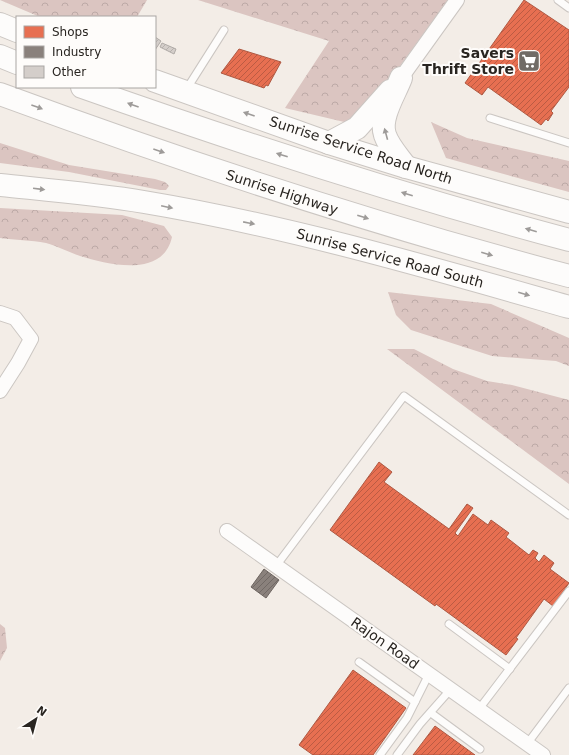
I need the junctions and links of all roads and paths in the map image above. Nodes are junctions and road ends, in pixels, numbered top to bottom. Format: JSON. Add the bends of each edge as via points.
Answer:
{"nodes":[{"id":1,"x":457,"y":0,"type":"edge"},
{"id":2,"x":558,"y":0,"type":"edge"},
{"id":3,"x":569,"y":8,"type":"edge"},
{"id":4,"x":0,"y":24,"type":"edge"},
{"id":5,"x":224,"y":30,"type":"dead end"},
{"id":6,"x":16,"y":31,"type":"edge"},
{"id":7,"x":0,"y":56,"type":"edge"},
{"id":8,"x":16,"y":63,"type":"edge"},
{"id":9,"x":401,"y":78,"type":"junction"},
{"id":10,"x":156,"y":81,"type":"edge"},
{"id":11,"x":85,"y":88,"type":"edge"},
{"id":12,"x":185,"y":92,"type":"junction"},
{"id":13,"x":0,"y":94,"type":"edge"},
{"id":14,"x":490,"y":118,"type":"dead end"},
{"id":15,"x":329,"y":143,"type":"junction"},
{"id":16,"x":569,"y":143,"type":"edge"},
{"id":17,"x":406,"y":167,"type":"junction"},
{"id":18,"x":0,"y":185,"type":"edge"},
{"id":19,"x":480,"y":188,"type":"junction"},
{"id":20,"x":569,"y":202,"type":"edge"},
{"id":21,"x":569,"y":212,"type":"edge"},
{"id":22,"x":569,"y":240,"type":"edge"},
{"id":23,"x":569,"y":276,"type":"edge"},
{"id":24,"x":569,"y":307,"type":"edge"},
{"id":25,"x":0,"y":313,"type":"edge"},
{"id":26,"x":0,"y":391,"type":"edge"},
{"id":27,"x":569,"y":515,"type":"edge"},
{"id":28,"x":227,"y":531,"type":"dead end"},
{"id":29,"x":276,"y":566,"type":"junction"},
{"id":30,"x":569,"y":591,"type":"edge"},
{"id":31,"x":449,"y":624,"type":"dead end"},
{"id":32,"x":359,"y":662,"type":"dead end"},
{"id":33,"x":510,"y":669,"type":"junction"},
{"id":34,"x":429,"y":674,"type":"junction"},
{"id":35,"x":569,"y":688,"type":"edge"},
{"id":36,"x":451,"y":689,"type":"junction"},
{"id":37,"x":415,"y":702,"type":"junction"},
{"id":38,"x":479,"y":709,"type":"junction"},
{"id":39,"x":431,"y":713,"type":"junction"},
{"id":40,"x":527,"y":744,"type":"junction"},
{"id":41,"x":480,"y":749,"type":"dead end"},
{"id":42,"x":380,"y":755,"type":"edge"},
{"id":43,"x":397,"y":755,"type":"edge"},
{"id":44,"x":543,"y":755,"type":"edge"}],
"edges":[{"from":1,"to":9,"type":"street"},
{"from":2,"to":3,"type":"lane"},
{"from":4,"to":6,"type":"highway"},
{"from":5,"to":12,"type":"lane"},
{"from":7,"to":8,"type":"highway"},
{"from":9,"to":15,"type":"highway","via":[[357,128]]},
{"from":17,"to":9,"type":"highway","one_way":true,"via":[[387,140],[384,127]]},
{"from":10,"to":12,"type":"highway","name":"Sunrise Service Road North"},
{"from":22,"to":11,"type":"highway","one_way":true,"via":[[303,162]]},
{"from":15,"to":12,"type":"highway","name":"Sunrise Service Road North","one_way":true},
{"from":13,"to":23,"type":"highway","name":"Sunrise Highway","one_way":true,"via":[[228,174],[388,225]]},
{"from":14,"to":16,"type":"lane"},
{"from":15,"to":17,"type":"highway","name":"Sunrise Service Road North"},
{"from":17,"to":19,"type":"highway","name":"Sunrise Service Road North"},
{"from":18,"to":24,"type":"highway","name":"Sunrise Service Road South","one_way":true,"via":[[144,202],[330,241]]},
{"from":19,"to":20,"type":"highway","via":[[545,196]]},
{"from":19,"to":21,"type":"highway","name":"Sunrise Service Road North"},
{"from":25,"to":26,"type":"street","via":[[15,318],[31,338]]},
{"from":27,"to":29,"type":"lane","via":[[404,396]]},
{"from":28,"to":29,"type":"street","name":"Rajon Road"},
{"from":29,"to":34,"type":"street","name":"Rajon Road"},
{"from":30,"to":33,"type":"lane"},
{"from":31,"to":33,"type":"lane"},
{"from":32,"to":37,"type":"lane"},
{"from":33,"to":38,"type":"lane"},
{"from":34,"to":36,"type":"street","name":"Rajon Road"},
{"from":34,"to":37,"type":"lane"},
{"from":35,"to":40,"type":"lane"},
{"from":36,"to":38,"type":"street","name":"Rajon Road"},
{"from":36,"to":39,"type":"lane"},
{"from":37,"to":42,"type":"lane","via":[[407,718]]},
{"from":38,"to":40,"type":"street","name":"Rajon Road"},
{"from":39,"to":41,"type":"lane"},
{"from":39,"to":43,"type":"lane"},
{"from":40,"to":44,"type":"street","name":"Rajon Road"}]}
